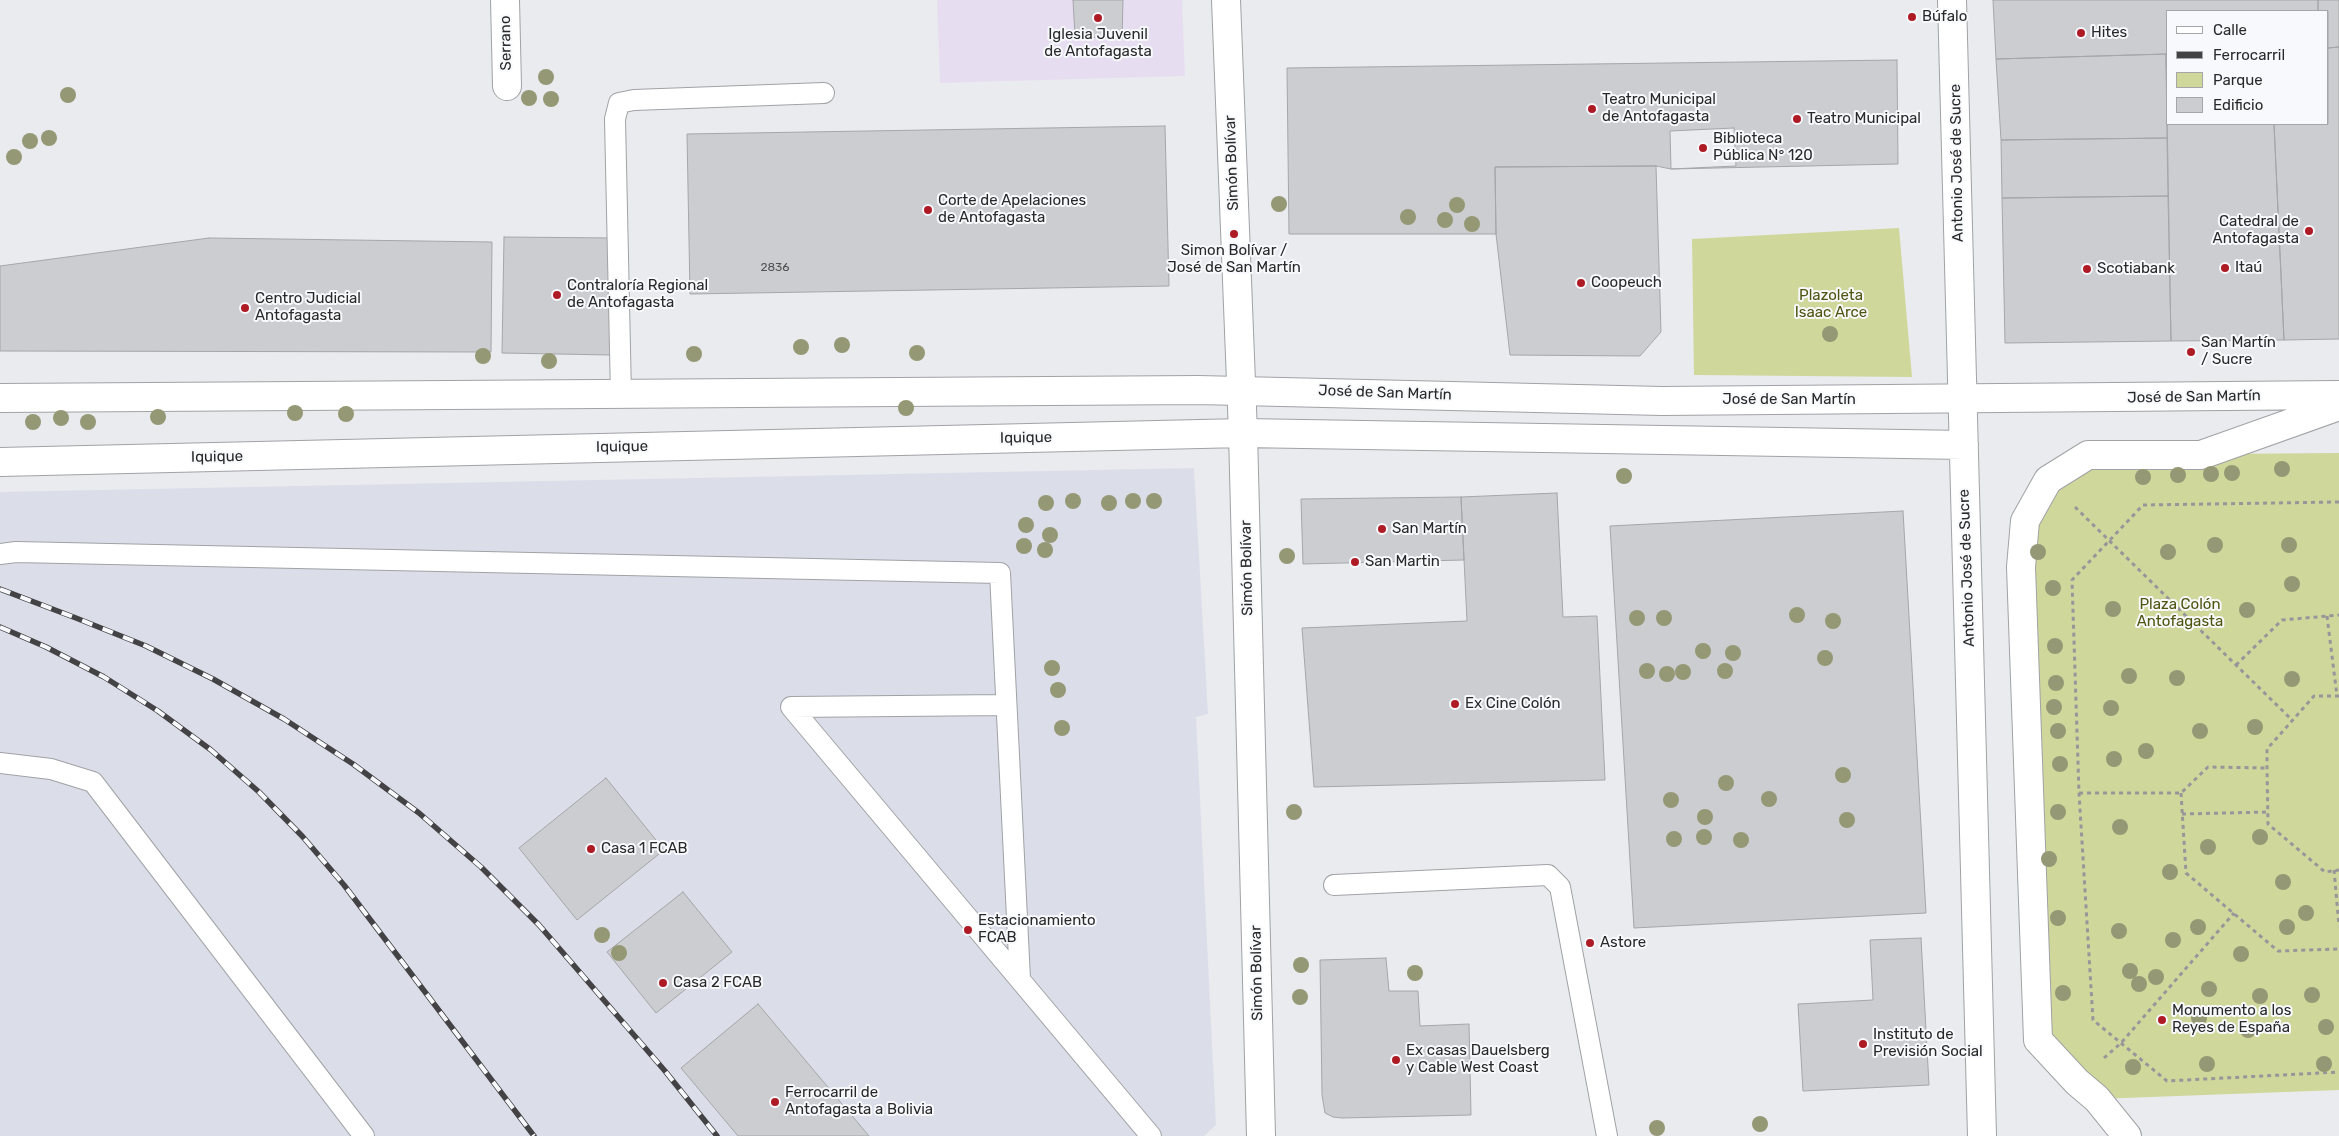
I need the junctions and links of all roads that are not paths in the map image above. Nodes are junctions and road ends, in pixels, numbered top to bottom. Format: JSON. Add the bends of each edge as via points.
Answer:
{"nodes":[{"id":1,"x":505,"y":0,"type":"edge"},
{"id":2,"x":1226,"y":0,"type":"edge"},
{"id":3,"x":1952,"y":0,"type":"edge"},
{"id":4,"x":507,"y":86,"type":"dead end"},
{"id":5,"x":824,"y":93,"type":"dead end"},
{"id":6,"x":1240,"y":390,"type":"junction"},
{"id":7,"x":621,"y":394,"type":"junction"},
{"id":8,"x":2339,"y":395,"type":"edge"},
{"id":9,"x":0,"y":398,"type":"edge"},
{"id":10,"x":1963,"y":399,"type":"junction"},
{"id":11,"x":2339,"y":406,"type":"edge"},
{"id":12,"x":1243,"y":433,"type":"junction"},
{"id":13,"x":1964,"y":446,"type":"junction"},
{"id":14,"x":0,"y":462,"type":"edge"},
{"id":15,"x":0,"y":554,"type":"edge"},
{"id":16,"x":1005,"y":705,"type":"junction"},
{"id":17,"x":0,"y":763,"type":"edge"},
{"id":18,"x":1334,"y":885,"type":"dead end"},
{"id":19,"x":1020,"y":979,"type":"junction"},
{"id":20,"x":364,"y":1136,"type":"edge"},
{"id":21,"x":1151,"y":1136,"type":"edge"},
{"id":22,"x":1261,"y":1136,"type":"edge"},
{"id":23,"x":1607,"y":1136,"type":"edge"},
{"id":24,"x":1982,"y":1136,"type":"edge"},
{"id":25,"x":2128,"y":1136,"type":"edge"}],
"edges":[{"from":1,"to":4,"type":"street","name":"Serrano"},
{"from":2,"to":6,"type":"street","name":"Simón Bolívar"},
{"from":3,"to":10,"type":"street","name":"Antonio José de Sucre"},
{"from":5,"to":7,"type":"lane","via":[[619,103],[615,119]]},
{"from":6,"to":7,"type":"street"},
{"from":6,"to":10,"type":"street","name":"José de San Martín","via":[[1662,401]]},
{"from":6,"to":12,"type":"street","name":"Simón Bolívar"},
{"from":7,"to":9,"type":"street"},
{"from":8,"to":10,"type":"street","name":"José de San Martín"},
{"from":10,"to":13,"type":"street","name":"Antonio José de Sucre"},
{"from":11,"to":25,"type":"street","via":[[2201,455],[2088,455],[2048,480],[2025,521],[2021,567],[2038,1040],[2077,1082],[2097,1098]]},
{"from":12,"to":13,"type":"street"},
{"from":12,"to":14,"type":"street","name":"Iquique"},
{"from":12,"to":22,"type":"street","name":"Simón Bolívar"},
{"from":13,"to":24,"type":"street","name":"Antonio José de Sucre"},
{"from":15,"to":16,"type":"lane","via":[[1000,573]]},
{"from":16,"to":19,"type":"lane"},
{"from":16,"to":19,"type":"lane","via":[[791,707]]},
{"from":17,"to":20,"type":"lane","via":[[51,769],[93,782]]},
{"from":18,"to":23,"type":"lane","via":[[1548,874],[1560,887]]},
{"from":19,"to":21,"type":"lane"}]}
